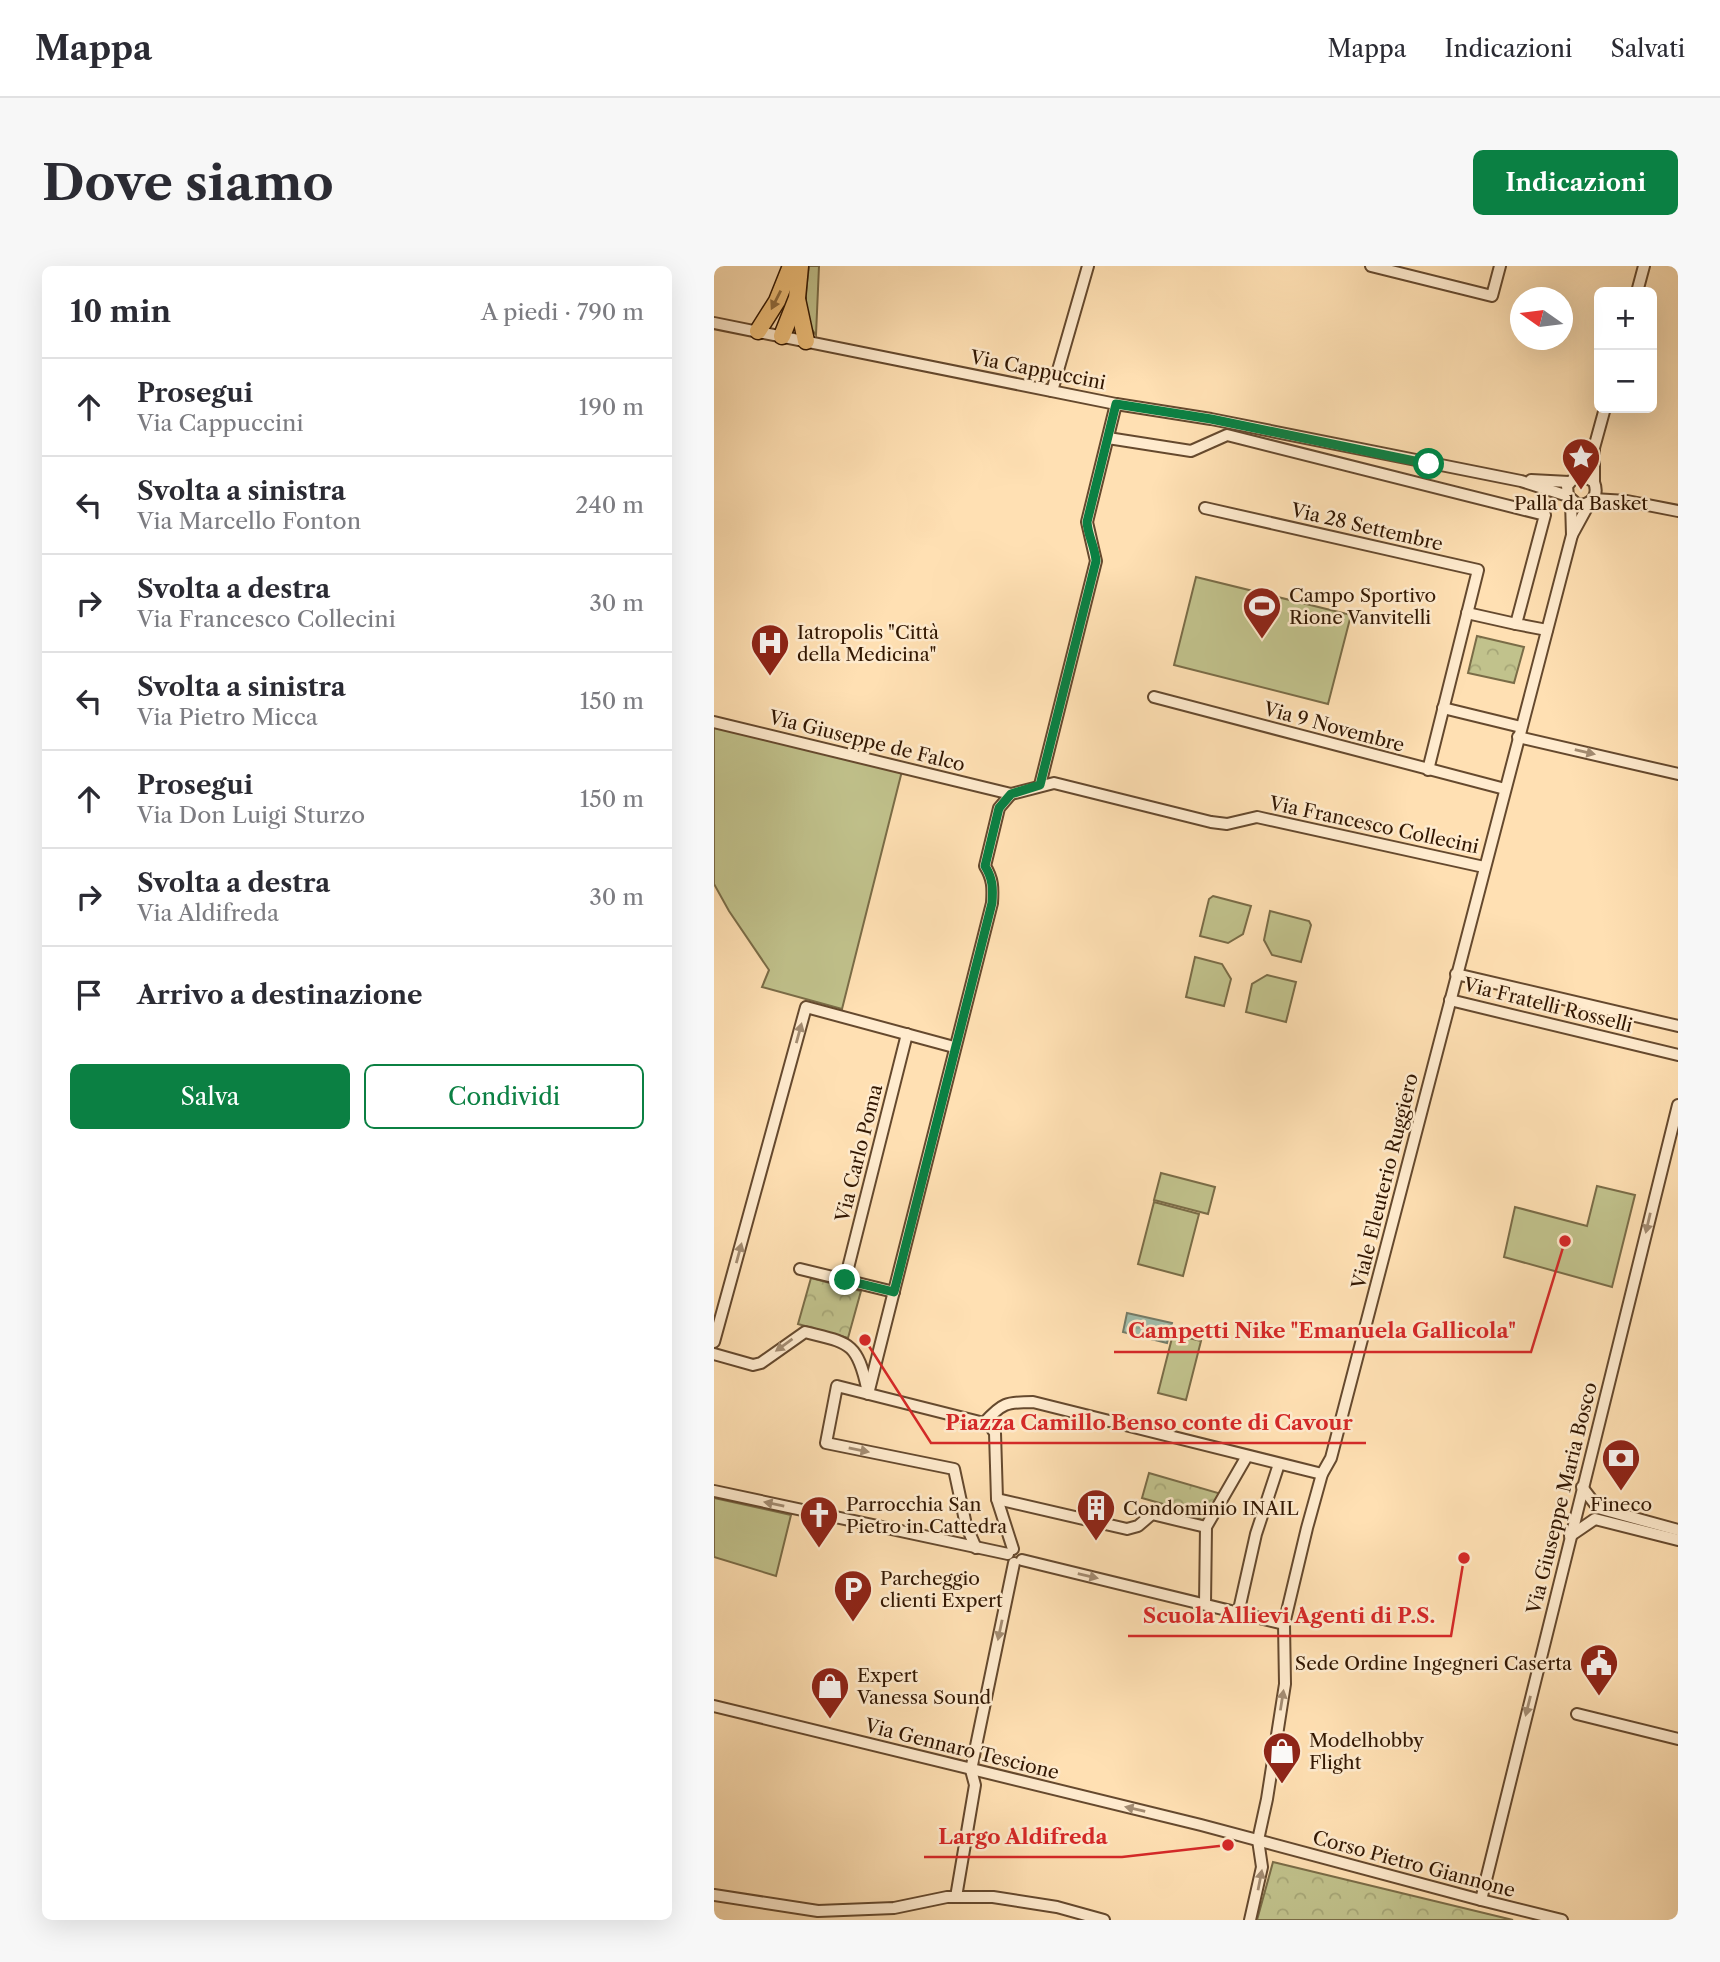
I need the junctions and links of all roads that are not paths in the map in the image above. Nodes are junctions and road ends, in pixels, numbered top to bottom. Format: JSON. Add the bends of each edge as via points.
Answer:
{"nodes":[{"id":1,"x":791,"y":266,"type":"edge"},
{"id":2,"x":800,"y":266,"type":"edge"},
{"id":3,"x":1088,"y":266,"type":"edge"},
{"id":4,"x":1371,"y":266,"type":"edge"},
{"id":5,"x":1500,"y":266,"type":"edge"},
{"id":6,"x":1644,"y":266,"type":"edge"},
{"id":7,"x":1655,"y":266,"type":"edge"},
{"id":8,"x":1639,"y":286,"type":"edge"},
{"id":9,"x":797,"y":298,"type":"junction"},
{"id":10,"x":714,"y":323,"type":"edge"},
{"id":11,"x":758,"y":331,"type":"junction"},
{"id":12,"x":782,"y":336,"type":"junction"},
{"id":13,"x":806,"y":341,"type":"junction"},
{"id":14,"x":1052,"y":391,"type":"junction"},
{"id":15,"x":1116,"y":404,"type":"junction"},
{"id":16,"x":1604,"y":413,"type":"edge"},
{"id":17,"x":1108,"y":438,"type":"junction"},
{"id":18,"x":1594,"y":448,"type":"junction"},
{"id":19,"x":1571,"y":480,"type":"junction"},
{"id":20,"x":1521,"y":481,"type":"junction"},
{"id":21,"x":1595,"y":484,"type":"junction"},
{"id":22,"x":1569,"y":498,"type":"junction"},
{"id":23,"x":1592,"y":501,"type":"junction"},
{"id":24,"x":1627,"y":501,"type":"junction"},
{"id":25,"x":1205,"y":508,"type":"dead end"},
{"id":26,"x":1678,"y":511,"type":"edge"},
{"id":27,"x":1572,"y":535,"type":"junction"},
{"id":28,"x":1467,"y":613,"type":"junction"},
{"id":29,"x":1516,"y":624,"type":"junction"},
{"id":30,"x":1547,"y":630,"type":"junction"},
{"id":31,"x":1154,"y":697,"type":"dead end"},
{"id":32,"x":1443,"y":708,"type":"junction"},
{"id":33,"x":714,"y":722,"type":"edge"},
{"id":34,"x":1520,"y":732,"type":"junction"},
{"id":35,"x":1427,"y":770,"type":"junction"},
{"id":36,"x":1678,"y":774,"type":"edge"},
{"id":37,"x":1040,"y":785,"type":"junction"},
{"id":38,"x":1505,"y":789,"type":"junction"},
{"id":39,"x":1011,"y":794,"type":"junction"},
{"id":40,"x":1484,"y":867,"type":"junction"},
{"id":41,"x":1456,"y":974,"type":"junction"},
{"id":42,"x":1450,"y":1000,"type":"junction"},
{"id":43,"x":1678,"y":1026,"type":"edge"},
{"id":44,"x":907,"y":1034,"type":"junction"},
{"id":45,"x":954,"y":1047,"type":"junction"},
{"id":46,"x":1678,"y":1055,"type":"edge"},
{"id":47,"x":1678,"y":1105,"type":"edge"},
{"id":48,"x":1665,"y":1157,"type":"junction"},
{"id":49,"x":1678,"y":1161,"type":"edge"},
{"id":50,"x":800,"y":1269,"type":"dead end"},
{"id":51,"x":845,"y":1280,"type":"junction"},
{"id":52,"x":894,"y":1292,"type":"junction"},
{"id":53,"x":714,"y":1342,"type":"edge"},
{"id":54,"x":714,"y":1354,"type":"edge"},
{"id":55,"x":868,"y":1394,"type":"junction"},
{"id":56,"x":984,"y":1423,"type":"junction"},
{"id":57,"x":1247,"y":1456,"type":"junction"},
{"id":58,"x":1279,"y":1464,"type":"junction"},
{"id":59,"x":1322,"y":1474,"type":"junction"},
{"id":60,"x":1582,"y":1487,"type":"junction"},
{"id":61,"x":714,"y":1491,"type":"edge"},
{"id":62,"x":997,"y":1499,"type":"junction"},
{"id":63,"x":1206,"y":1527,"type":"junction"},
{"id":64,"x":1678,"y":1530,"type":"edge"},
{"id":65,"x":1569,"y":1537,"type":"junction"},
{"id":66,"x":1678,"y":1540,"type":"edge"},
{"id":67,"x":976,"y":1548,"type":"junction"},
{"id":68,"x":1014,"y":1556,"type":"junction"},
{"id":69,"x":1205,"y":1604,"type":"junction"},
{"id":70,"x":1238,"y":1614,"type":"junction"},
{"id":71,"x":1284,"y":1624,"type":"junction"},
{"id":72,"x":714,"y":1706,"type":"edge"},
{"id":73,"x":1577,"y":1714,"type":"dead end"},
{"id":74,"x":1678,"y":1739,"type":"edge"},
{"id":75,"x":971,"y":1770,"type":"junction"},
{"id":76,"x":1258,"y":1840,"type":"junction"},
{"id":77,"x":714,"y":1895,"type":"edge"},
{"id":78,"x":956,"y":1897,"type":"junction"},
{"id":79,"x":1481,"y":1900,"type":"junction"},
{"id":80,"x":894,"y":1908,"type":"junction"},
{"id":81,"x":899,"y":1920,"type":"edge"},
{"id":82,"x":1104,"y":1920,"type":"edge"},
{"id":83,"x":1250,"y":1920,"type":"edge"},
{"id":84,"x":1562,"y":1920,"type":"edge"}],
"edges":[{"from":1,"to":11,"type":"highway","one_way":true},
{"from":2,"to":9,"type":"highway"},
{"from":3,"to":14,"type":"street"},
{"from":4,"to":5,"type":"street","via":[[1492,296]]},
{"from":6,"to":8,"type":"street"},
{"from":7,"to":8,"type":"street"},
{"from":9,"to":12,"type":"highway"},
{"from":9,"to":13,"type":"highway"},
{"from":10,"to":11,"type":"street","name":"Via Cappuccini"},
{"from":11,"to":12,"type":"street","name":"Via Cappuccini"},
{"from":12,"to":13,"type":"street","name":"Via Cappuccini"},
{"from":13,"to":14,"type":"street","name":"Via Cappuccini"},
{"from":14,"to":15,"type":"street","name":"Via Cappuccini"},
{"from":15,"to":17,"type":"street"},
{"from":15,"to":20,"type":"street","name":"Via Cappuccini"},
{"from":16,"to":18,"type":"street"},
{"from":17,"to":29,"type":"street","via":[[1191,451],[1227,435],[1545,515]]},
{"from":17,"to":37,"type":"street","via":[[1087,522],[1096,561]]},
{"from":18,"to":19,"type":"street"},
{"from":18,"to":21,"type":"street"},
{"from":19,"to":20,"type":"street","name":"Via Cappuccini"},
{"from":19,"to":21,"type":"street","via":[[1583,475]]},
{"from":19,"to":22,"type":"street"},
{"from":20,"to":22,"type":"street","name":"Via Cappuccini"},
{"from":21,"to":23,"type":"street"},
{"from":21,"to":24,"type":"street"},
{"from":22,"to":23,"type":"street","via":[[1582,505]]},
{"from":22,"to":27,"type":"street","name":"Viale Eleuterio Ruggiero"},
{"from":23,"to":24,"type":"street"},
{"from":23,"to":27,"type":"street","name":"Viale Eleuterio Ruggiero"},
{"from":24,"to":26,"type":"street"},
{"from":25,"to":28,"type":"street","name":"Via 28 Settembre","via":[[1478,570]]},
{"from":27,"to":30,"type":"street","name":"Viale Eleuterio Ruggiero"},
{"from":28,"to":29,"type":"street"},
{"from":28,"to":32,"type":"street"},
{"from":29,"to":30,"type":"street"},
{"from":30,"to":34,"type":"street","name":"Viale Eleuterio Ruggiero"},
{"from":31,"to":35,"type":"street","name":"Via 9 Novembre"},
{"from":32,"to":34,"type":"street"},
{"from":32,"to":35,"type":"street"},
{"from":33,"to":39,"type":"street","name":"Via Giuseppe de Falco"},
{"from":34,"to":36,"type":"street","one_way":true},
{"from":34,"to":38,"type":"street","name":"Viale Eleuterio Ruggiero"},
{"from":35,"to":38,"type":"street","name":"Via 9 Novembre"},
{"from":37,"to":39,"type":"street","name":"Via Francesco Collecini"},
{"from":37,"to":40,"type":"street","name":"Via Francesco Collecini","via":[[1054,783],[1227,824],[1257,817]]},
{"from":38,"to":40,"type":"street","name":"Viale Eleuterio Ruggiero"},
{"from":39,"to":45,"type":"street","via":[[999,808],[985,866],[991,876],[992,903]]},
{"from":40,"to":41,"type":"street","name":"Viale Eleuterio Ruggiero"},
{"from":41,"to":42,"type":"street","name":"Viale Eleuterio Ruggiero"},
{"from":41,"to":43,"type":"street","name":"Via Fratelli Rosselli"},
{"from":42,"to":46,"type":"street","name":"Via Fratelli Rosselli"},
{"from":42,"to":59,"type":"street","name":"Viale Eleuterio Ruggiero","via":[[1331,1458]]},
{"from":44,"to":45,"type":"street"},
{"from":44,"to":51,"type":"street","name":"Via Carlo Poma"},
{"from":53,"to":44,"type":"street","one_way":true,"via":[[806,1007]]},
{"from":45,"to":52,"type":"street"},
{"from":47,"to":48,"type":"street","name":"Via Giuseppe Maria Bosco"},
{"from":48,"to":49,"type":"street"},
{"from":48,"to":60,"type":"street","name":"Via Giuseppe Maria Bosco","one_way":true},
{"from":50,"to":51,"type":"street"},
{"from":51,"to":52,"type":"street"},
{"from":52,"to":55,"type":"street"},
{"from":55,"to":54,"type":"street","one_way":true,"via":[[861,1362],[847,1343],[805,1332],[753,1365]]},
{"from":55,"to":56,"type":"street"},
{"from":55,"to":67,"type":"street","one_way":true,"via":[[837,1386],[826,1443],[954,1469]]},
{"from":56,"to":57,"type":"street","via":[[1008,1402],[1033,1402]]},
{"from":56,"to":62,"type":"street","via":[[995,1433]]},
{"from":57,"to":58,"type":"street"},
{"from":57,"to":63,"type":"street"},
{"from":58,"to":59,"type":"street"},
{"from":58,"to":70,"type":"street","via":[[1256,1534]]},
{"from":59,"to":71,"type":"street","name":"Viale Eleuterio Ruggiero"},
{"from":60,"to":64,"type":"street","via":[[1598,1508]]},
{"from":60,"to":65,"type":"street","name":"Via Giuseppe Maria Bosco"},
{"from":67,"to":61,"type":"street","one_way":true},
{"from":62,"to":63,"type":"street","via":[[1127,1529],[1153,1514]]},
{"from":62,"to":68,"type":"street"},
{"from":63,"to":69,"type":"street"},
{"from":65,"to":66,"type":"street","via":[[1595,1519]]},
{"from":65,"to":79,"type":"street","name":"Via Giuseppe Maria Bosco","one_way":true},
{"from":67,"to":68,"type":"street"},
{"from":68,"to":69,"type":"street","one_way":true},
{"from":68,"to":75,"type":"street","one_way":true},
{"from":69,"to":70,"type":"street"},
{"from":70,"to":71,"type":"street"},
{"from":76,"to":71,"type":"street","name":"Viale Eleuterio Ruggiero","one_way":true,"via":[[1284,1684]]},
{"from":72,"to":75,"type":"street","name":"Via Gennaro Tescione"},
{"from":73,"to":74,"type":"street"},
{"from":76,"to":75,"type":"street","name":"Via Gennaro Tescione","one_way":true},
{"from":75,"to":78,"type":"street","via":[[975,1785]]},
{"from":76,"to":79,"type":"street","name":"Corso Pietro Giannone"},
{"from":83,"to":76,"type":"street","name":"Viale Eleuterio Ruggiero","one_way":true,"via":[[1262,1867]]},
{"from":77,"to":80,"type":"street","via":[[818,1912]]},
{"from":78,"to":80,"type":"street"},
{"from":78,"to":82,"type":"street","via":[[993,1897]]},
{"from":79,"to":84,"type":"street","name":"Corso Pietro Giannone"},
{"from":80,"to":81,"type":"street"}]}
